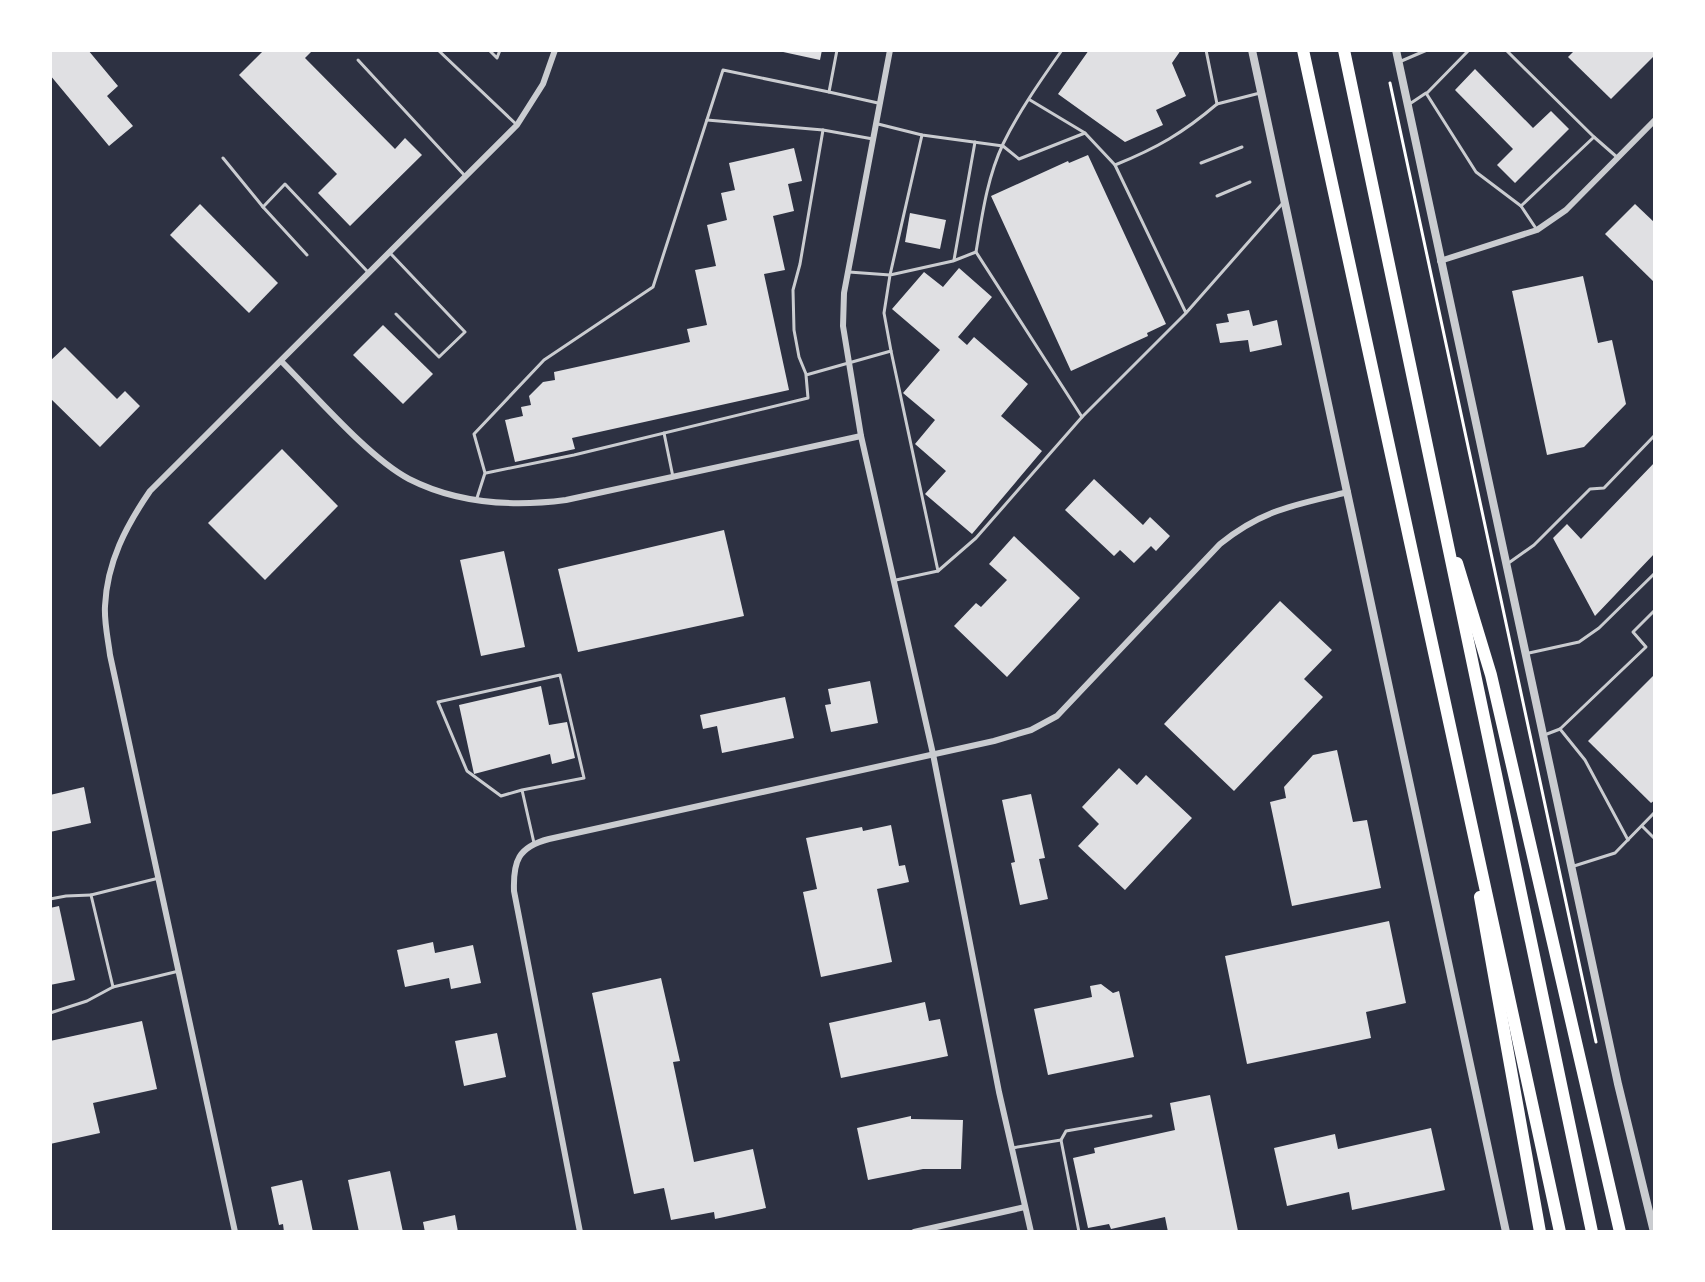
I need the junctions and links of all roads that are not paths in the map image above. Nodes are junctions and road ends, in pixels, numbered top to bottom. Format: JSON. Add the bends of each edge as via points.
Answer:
{"nodes":[{"id":1,"x":438,"y":50,"type":"edge"},
{"id":2,"x":489,"y":50,"type":"edge"},
{"id":3,"x":500,"y":50,"type":"edge"},
{"id":4,"x":555,"y":50,"type":"edge"},
{"id":5,"x":837,"y":50,"type":"edge"},
{"id":6,"x":890,"y":50,"type":"edge"},
{"id":7,"x":1062,"y":50,"type":"edge"},
{"id":8,"x":1206,"y":50,"type":"edge"},
{"id":9,"x":1252,"y":50,"type":"edge"},
{"id":10,"x":1303,"y":50,"type":"edge"},
{"id":11,"x":1344,"y":50,"type":"edge"},
{"id":12,"x":1396,"y":50,"type":"edge"},
{"id":13,"x":1427,"y":50,"type":"edge"},
{"id":14,"x":1469,"y":50,"type":"edge"},
{"id":15,"x":1506,"y":50,"type":"edge"},
{"id":16,"x":358,"y":60,"type":"dead end"},
{"id":17,"x":1399,"y":62,"type":"junction"},
{"id":18,"x":829,"y":92,"type":"junction"},
{"id":19,"x":1262,"y":93,"type":"junction"},
{"id":20,"x":1426,"y":93,"type":"junction"},
{"id":21,"x":1029,"y":99,"type":"junction"},
{"id":22,"x":880,"y":103,"type":"junction"},
{"id":23,"x":1217,"y":104,"type":"junction"},
{"id":24,"x":1407,"y":105,"type":"junction"},
{"id":25,"x":707,"y":120,"type":"junction"},
{"id":26,"x":1655,"y":120,"type":"edge"},
{"id":27,"x":876,"y":123,"type":"junction"},
{"id":28,"x":517,"y":125,"type":"junction"},
{"id":29,"x":823,"y":130,"type":"junction"},
{"id":30,"x":1085,"y":133,"type":"junction"},
{"id":31,"x":922,"y":135,"type":"junction"},
{"id":32,"x":1594,"y":137,"type":"junction"},
{"id":33,"x":873,"y":139,"type":"junction"},
{"id":34,"x":975,"y":142,"type":"junction"},
{"id":35,"x":1003,"y":146,"type":"junction"},
{"id":36,"x":1242,"y":147,"type":"dead end"},
{"id":37,"x":223,"y":158,"type":"dead end"},
{"id":38,"x":1618,"y":158,"type":"junction"},
{"id":39,"x":1201,"y":163,"type":"dead end"},
{"id":40,"x":1115,"y":165,"type":"junction"},
{"id":41,"x":466,"y":177,"type":"junction"},
{"id":42,"x":1250,"y":182,"type":"dead end"},
{"id":43,"x":1217,"y":196,"type":"dead end"},
{"id":44,"x":1285,"y":201,"type":"junction"},
{"id":45,"x":1521,"y":206,"type":"junction"},
{"id":46,"x":263,"y":207,"type":"junction"},
{"id":47,"x":1537,"y":230,"type":"junction"},
{"id":48,"x":976,"y":252,"type":"junction"},
{"id":49,"x":390,"y":253,"type":"junction"},
{"id":50,"x":307,"y":255,"type":"dead end"},
{"id":51,"x":953,"y":261,"type":"junction"},
{"id":52,"x":1440,"y":261,"type":"junction"},
{"id":53,"x":848,"y":272,"type":"junction"},
{"id":54,"x":370,"y":274,"type":"junction"},
{"id":55,"x":890,"y":275,"type":"junction"},
{"id":56,"x":1186,"y":313,"type":"junction"},
{"id":57,"x":396,"y":314,"type":"dead end"},
{"id":58,"x":891,"y":351,"type":"junction"},
{"id":59,"x":282,"y":362,"type":"junction"},
{"id":60,"x":848,"y":364,"type":"junction"},
{"id":61,"x":806,"y":375,"type":"junction"},
{"id":62,"x":1082,"y":417,"type":"junction"},
{"id":63,"x":664,"y":433,"type":"junction"},
{"id":64,"x":1655,"y":435,"type":"edge"},
{"id":65,"x":861,"y":436,"type":"junction"},
{"id":66,"x":485,"y":473,"type":"junction"},
{"id":67,"x":673,"y":477,"type":"junction"},
{"id":68,"x":1433,"y":483,"type":"junction"},
{"id":69,"x":1348,"y":492,"type":"junction"},
{"id":70,"x":476,"y":501,"type":"junction"},
{"id":71,"x":1506,"y":564,"type":"junction"},
{"id":72,"x":938,"y":571,"type":"junction"},
{"id":73,"x":1655,"y":573,"type":"edge"},
{"id":74,"x":894,"y":581,"type":"junction"},
{"id":75,"x":1655,"y":610,"type":"edge"},
{"id":76,"x":1525,"y":654,"type":"junction"},
{"id":77,"x":1560,"y":729,"type":"junction"},
{"id":78,"x":1544,"y":736,"type":"junction"},
{"id":79,"x":933,"y":754,"type":"junction"},
{"id":80,"x":522,"y":790,"type":"junction"},
{"id":81,"x":1464,"y":799,"type":"junction"},
{"id":82,"x":1655,"y":812,"type":"edge"},
{"id":83,"x":1642,"y":826,"type":"junction"},
{"id":84,"x":1655,"y":839,"type":"edge"},
{"id":85,"x":1628,"y":840,"type":"junction"},
{"id":86,"x":534,"y":843,"type":"junction"},
{"id":87,"x":1571,"y":867,"type":"junction"},
{"id":88,"x":159,"y":878,"type":"junction"},
{"id":89,"x":91,"y":895,"type":"junction"},
{"id":90,"x":50,"y":899,"type":"edge"},
{"id":91,"x":179,"y":971,"type":"junction"},
{"id":92,"x":113,"y":987,"type":"junction"},
{"id":93,"x":50,"y":1013,"type":"edge"},
{"id":94,"x":1151,"y":1116,"type":"dead end"},
{"id":95,"x":1061,"y":1140,"type":"junction"},
{"id":96,"x":1012,"y":1148,"type":"junction"},
{"id":97,"x":1025,"y":1207,"type":"junction"},
{"id":98,"x":235,"y":1232,"type":"edge"},
{"id":99,"x":580,"y":1232,"type":"edge"},
{"id":100,"x":914,"y":1232,"type":"edge"},
{"id":101,"x":1031,"y":1232,"type":"edge"},
{"id":102,"x":1079,"y":1232,"type":"edge"},
{"id":103,"x":1506,"y":1232,"type":"edge"},
{"id":104,"x":1540,"y":1232,"type":"edge"},
{"id":105,"x":1560,"y":1232,"type":"edge"},
{"id":106,"x":1592,"y":1232,"type":"edge"},
{"id":107,"x":1620,"y":1232,"type":"edge"},
{"id":108,"x":1654,"y":1232,"type":"edge"}],
"edges":[{"from":1,"to":28,"type":"lane"},
{"from":2,"to":3,"type":"lane","via":[[497,58]]},
{"from":4,"to":28,"type":"street","via":[[543,84]]},
{"from":5,"to":18,"type":"lane"},
{"from":6,"to":22,"type":"street"},
{"from":7,"to":21,"type":"lane"},
{"from":8,"to":23,"type":"lane"},
{"from":9,"to":19,"type":"street"},
{"from":10,"to":81,"type":"highway"},
{"from":11,"to":68,"type":"highway"},
{"from":12,"to":17,"type":"street"},
{"from":13,"to":17,"type":"lane"},
{"from":14,"to":20,"type":"lane"},
{"from":15,"to":32,"type":"lane"},
{"from":16,"to":41,"type":"lane"},
{"from":17,"to":24,"type":"street"},
{"from":18,"to":22,"type":"lane"},
{"from":18,"to":25,"type":"lane","via":[[723,70]]},
{"from":19,"to":23,"type":"lane"},
{"from":19,"to":44,"type":"street"},
{"from":20,"to":24,"type":"lane"},
{"from":20,"to":45,"type":"lane","via":[[1476,172]]},
{"from":21,"to":30,"type":"lane"},
{"from":21,"to":35,"type":"lane"},
{"from":22,"to":27,"type":"street"},
{"from":23,"to":40,"type":"lane","via":[[1185,131]]},
{"from":24,"to":52,"type":"street"},
{"from":25,"to":29,"type":"lane"},
{"from":25,"to":66,"type":"lane","via":[[653,287],[544,360],[474,434]]},
{"from":26,"to":38,"type":"street"},
{"from":27,"to":31,"type":"lane"},
{"from":27,"to":33,"type":"street"},
{"from":28,"to":41,"type":"street"},
{"from":29,"to":33,"type":"lane"},
{"from":29,"to":61,"type":"lane","via":[[793,290],[794,330]]},
{"from":30,"to":35,"type":"lane","via":[[1019,159]]},
{"from":30,"to":40,"type":"lane"},
{"from":31,"to":34,"type":"lane"},
{"from":31,"to":55,"type":"lane"},
{"from":32,"to":38,"type":"lane"},
{"from":32,"to":45,"type":"lane"},
{"from":33,"to":53,"type":"street"},
{"from":34,"to":35,"type":"lane"},
{"from":34,"to":51,"type":"lane"},
{"from":35,"to":48,"type":"lane","via":[[986,196]]},
{"from":36,"to":39,"type":"lane"},
{"from":37,"to":46,"type":"lane"},
{"from":38,"to":47,"type":"street","via":[[1566,210]]},
{"from":40,"to":56,"type":"lane"},
{"from":41,"to":49,"type":"street"},
{"from":42,"to":43,"type":"lane"},
{"from":44,"to":56,"type":"lane"},
{"from":44,"to":69,"type":"street"},
{"from":45,"to":47,"type":"lane"},
{"from":46,"to":50,"type":"lane"},
{"from":46,"to":54,"type":"lane","via":[[285,184]]},
{"from":47,"to":52,"type":"street"},
{"from":48,"to":51,"type":"lane"},
{"from":48,"to":62,"type":"lane"},
{"from":49,"to":54,"type":"street"},
{"from":49,"to":57,"type":"lane","via":[[465,332],[439,357]]},
{"from":51,"to":55,"type":"lane"},
{"from":52,"to":71,"type":"street"},
{"from":53,"to":55,"type":"lane"},
{"from":53,"to":60,"type":"street","via":[[843,326]]},
{"from":54,"to":59,"type":"street"},
{"from":55,"to":58,"type":"lane","via":[[884,313]]},
{"from":56,"to":62,"type":"lane"},
{"from":58,"to":60,"type":"lane"},
{"from":58,"to":72,"type":"lane"},
{"from":59,"to":70,"type":"street","via":[[372,451],[407,478]]},
{"from":59,"to":88,"type":"street","via":[[150,491],[129,521],[109,578],[105,607],[110,655]]},
{"from":60,"to":61,"type":"lane"},
{"from":60,"to":65,"type":"street"},
{"from":61,"to":63,"type":"lane","via":[[808,398]]},
{"from":62,"to":72,"type":"lane","via":[[976,538]]},
{"from":63,"to":66,"type":"lane"},
{"from":63,"to":67,"type":"lane"},
{"from":64,"to":71,"type":"lane","via":[[1604,488],[1590,489],[1534,545]]},
{"from":65,"to":67,"type":"street"},
{"from":65,"to":74,"type":"street"},
{"from":66,"to":70,"type":"lane"},
{"from":67,"to":70,"type":"street","via":[[530,505]]},
{"from":68,"to":106,"type":"highway"},
{"from":68,"to":107,"type":"highway","via":[[1491,675]]},
{"from":69,"to":79,"type":"street","via":[[1264,514],[1243,525],[1057,716],[1031,730]]},
{"from":69,"to":103,"type":"street"},
{"from":71,"to":76,"type":"street"},
{"from":72,"to":74,"type":"lane"},
{"from":73,"to":76,"type":"lane","via":[[1579,642]]},
{"from":74,"to":79,"type":"street"},
{"from":75,"to":77,"type":"lane","via":[[1633,632],[1646,647]]},
{"from":76,"to":78,"type":"street"},
{"from":77,"to":78,"type":"lane"},
{"from":77,"to":85,"type":"lane","via":[[1585,760]]},
{"from":78,"to":87,"type":"street"},
{"from":79,"to":86,"type":"street"},
{"from":79,"to":96,"type":"street"},
{"from":80,"to":80,"type":"lane","via":[[584,778],[560,675],[438,702],[467,771],[501,796]]},
{"from":80,"to":86,"type":"lane"},
{"from":81,"to":104,"type":"highway"},
{"from":81,"to":105,"type":"highway"},
{"from":82,"to":83,"type":"lane"},
{"from":83,"to":84,"type":"lane"},
{"from":83,"to":85,"type":"lane"},
{"from":85,"to":87,"type":"lane","via":[[1615,853]]},
{"from":86,"to":99,"type":"street","via":[[517,859],[514,891]]},
{"from":87,"to":108,"type":"street"},
{"from":88,"to":89,"type":"lane"},
{"from":88,"to":91,"type":"street"},
{"from":89,"to":90,"type":"lane"},
{"from":89,"to":92,"type":"lane"},
{"from":91,"to":92,"type":"lane"},
{"from":91,"to":98,"type":"street"},
{"from":92,"to":93,"type":"lane"},
{"from":94,"to":95,"type":"lane","via":[[1066,1131]]},
{"from":95,"to":96,"type":"lane"},
{"from":95,"to":102,"type":"lane"},
{"from":96,"to":97,"type":"street"},
{"from":97,"to":100,"type":"street"},
{"from":97,"to":101,"type":"street"}]}
